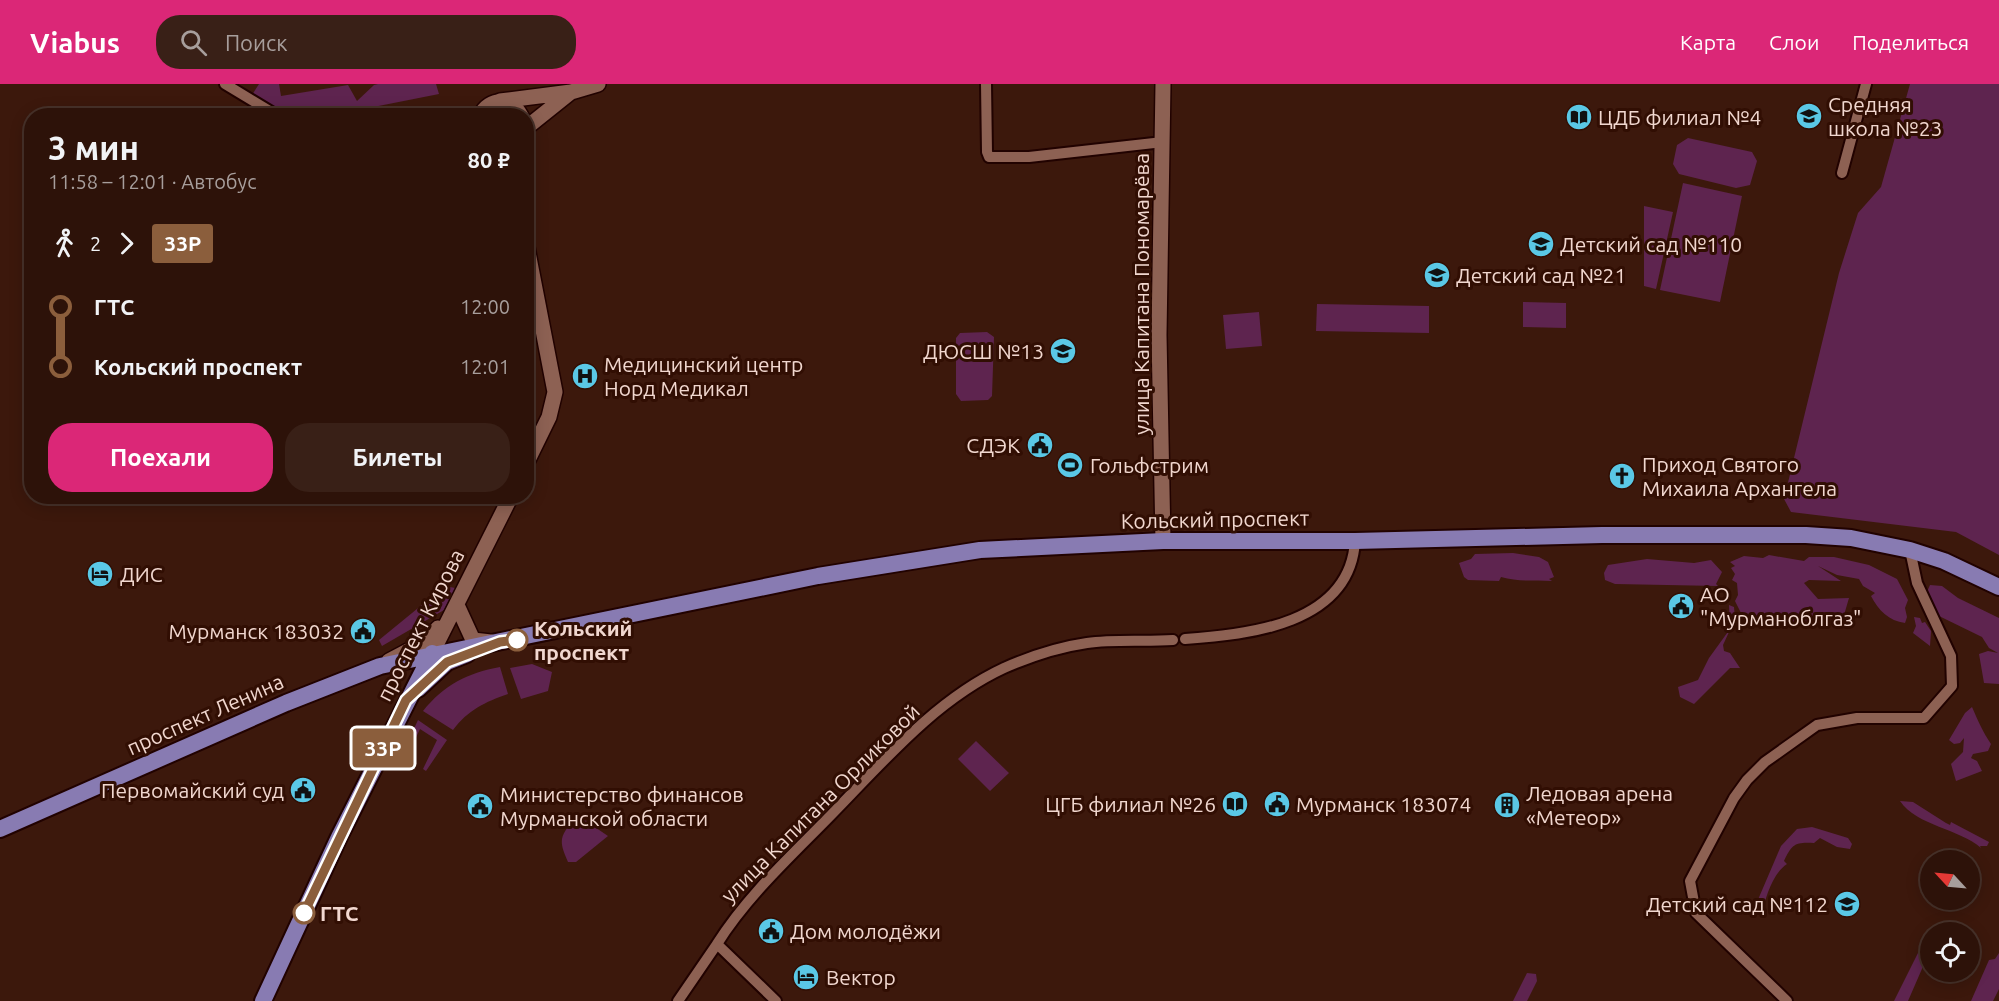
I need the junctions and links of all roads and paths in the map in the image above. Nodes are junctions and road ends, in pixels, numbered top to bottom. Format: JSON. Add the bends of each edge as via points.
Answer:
{"nodes":[{"id":1,"x":225,"y":84,"type":"edge"},
{"id":2,"x":598,"y":84,"type":"edge"},
{"id":3,"x":986,"y":84,"type":"edge"},
{"id":4,"x":1163,"y":84,"type":"edge"},
{"id":5,"x":1866,"y":84,"type":"edge"},
{"id":6,"x":571,"y":92,"type":"junction"},
{"id":7,"x":500,"y":100,"type":"junction"},
{"id":8,"x":265,"y":108,"type":"edge"},
{"id":9,"x":484,"y":108,"type":"edge"},
{"id":10,"x":515,"y":108,"type":"edge"},
{"id":11,"x":534,"y":122,"type":"edge"},
{"id":12,"x":1163,"y":142,"type":"junction"},
{"id":13,"x":1842,"y":173,"type":"dead end"},
{"id":14,"x":534,"y":283,"type":"edge"},
{"id":15,"x":534,"y":448,"type":"edge"},
{"id":16,"x":507,"y":504,"type":"edge"},
{"id":17,"x":1163,"y":541,"type":"junction"},
{"id":18,"x":1355,"y":541,"type":"junction"},
{"id":19,"x":1910,"y":550,"type":"junction"},
{"id":20,"x":1999,"y":587,"type":"edge"},
{"id":21,"x":457,"y":605,"type":"junction"},
{"id":22,"x":1185,"y":639,"type":"dead end"},
{"id":23,"x":1173,"y":640,"type":"dead end"},
{"id":24,"x":500,"y":642,"type":"junction"},
{"id":25,"x":432,"y":653,"type":"junction"},
{"id":26,"x":380,"y":666,"type":"junction"},
{"id":27,"x":406,"y":700,"type":"junction"},
{"id":28,"x":0,"y":829,"type":"edge"},
{"id":29,"x":717,"y":944,"type":"junction"},
{"id":30,"x":262,"y":1001,"type":"edge"},
{"id":31,"x":678,"y":1001,"type":"edge"},
{"id":32,"x":776,"y":1001,"type":"edge"},
{"id":33,"x":1787,"y":1001,"type":"edge"}],
"edges":[{"from":1,"to":8,"type":"street"},
{"from":2,"to":6,"type":"street"},
{"from":3,"to":12,"type":"street","via":[[989,157],[1029,157]]},
{"from":4,"to":12,"type":"street","name":"улица Капитана Пономарёва"},
{"from":5,"to":13,"type":"street"},
{"from":6,"to":7,"type":"street"},
{"from":6,"to":11,"type":"street"},
{"from":7,"to":9,"type":"street"},
{"from":7,"to":10,"type":"street","via":[[510,102]]},
{"from":12,"to":17,"type":"street","name":"улица Капитана Пономарёва","via":[[1159,335]]},
{"from":14,"to":15,"type":"street","via":[[555,392],[549,417]]},
{"from":16,"to":21,"type":"street","name":"проспект Кирова"},
{"from":17,"to":18,"type":"main road","name":"Кольский проспект"},
{"from":17,"to":24,"type":"main road","name":"Кольский проспект","via":[[980,550],[818,576]]},
{"from":18,"to":19,"type":"main road","name":"Кольский проспект","via":[[1602,535],[1806,536],[1851,538]]},
{"from":18,"to":22,"type":"street","via":[[1353,561],[1345,579],[1319,604],[1290,621],[1261,631]]},
{"from":19,"to":20,"type":"main road","name":"Кольский проспект"},
{"from":19,"to":33,"type":"street","via":[[1917,583],[1951,656],[1952,686],[1924,718],[1857,718],[1817,725],[1765,762],[1734,798],[1690,881],[1696,913]]},
{"from":21,"to":24,"type":"street","via":[[473,640]]},
{"from":21,"to":25,"type":"street","name":"проспект Кирова"},
{"from":21,"to":26,"type":"street","via":[[427,642]]},
{"from":23,"to":29,"type":"street","name":"улица Капитана Орликовой","via":[[1087,643],[1003,669],[962,692],[912,733],[816,830],[733,918]]},
{"from":24,"to":25,"type":"main road","name":"Кольский проспект"},
{"from":24,"to":27,"type":"main road","via":[[447,662]]},
{"from":25,"to":26,"type":"main road","name":"проспект Ленина"},
{"from":25,"to":27,"type":"main road","name":"проспект Кирова"},
{"from":26,"to":28,"type":"main road","name":"проспект Ленина"},
{"from":27,"to":30,"type":"main road","name":"проспект Кирова"},
{"from":29,"to":31,"type":"street","name":"улица Капитана Орликовой"},
{"from":29,"to":32,"type":"street"}]}
